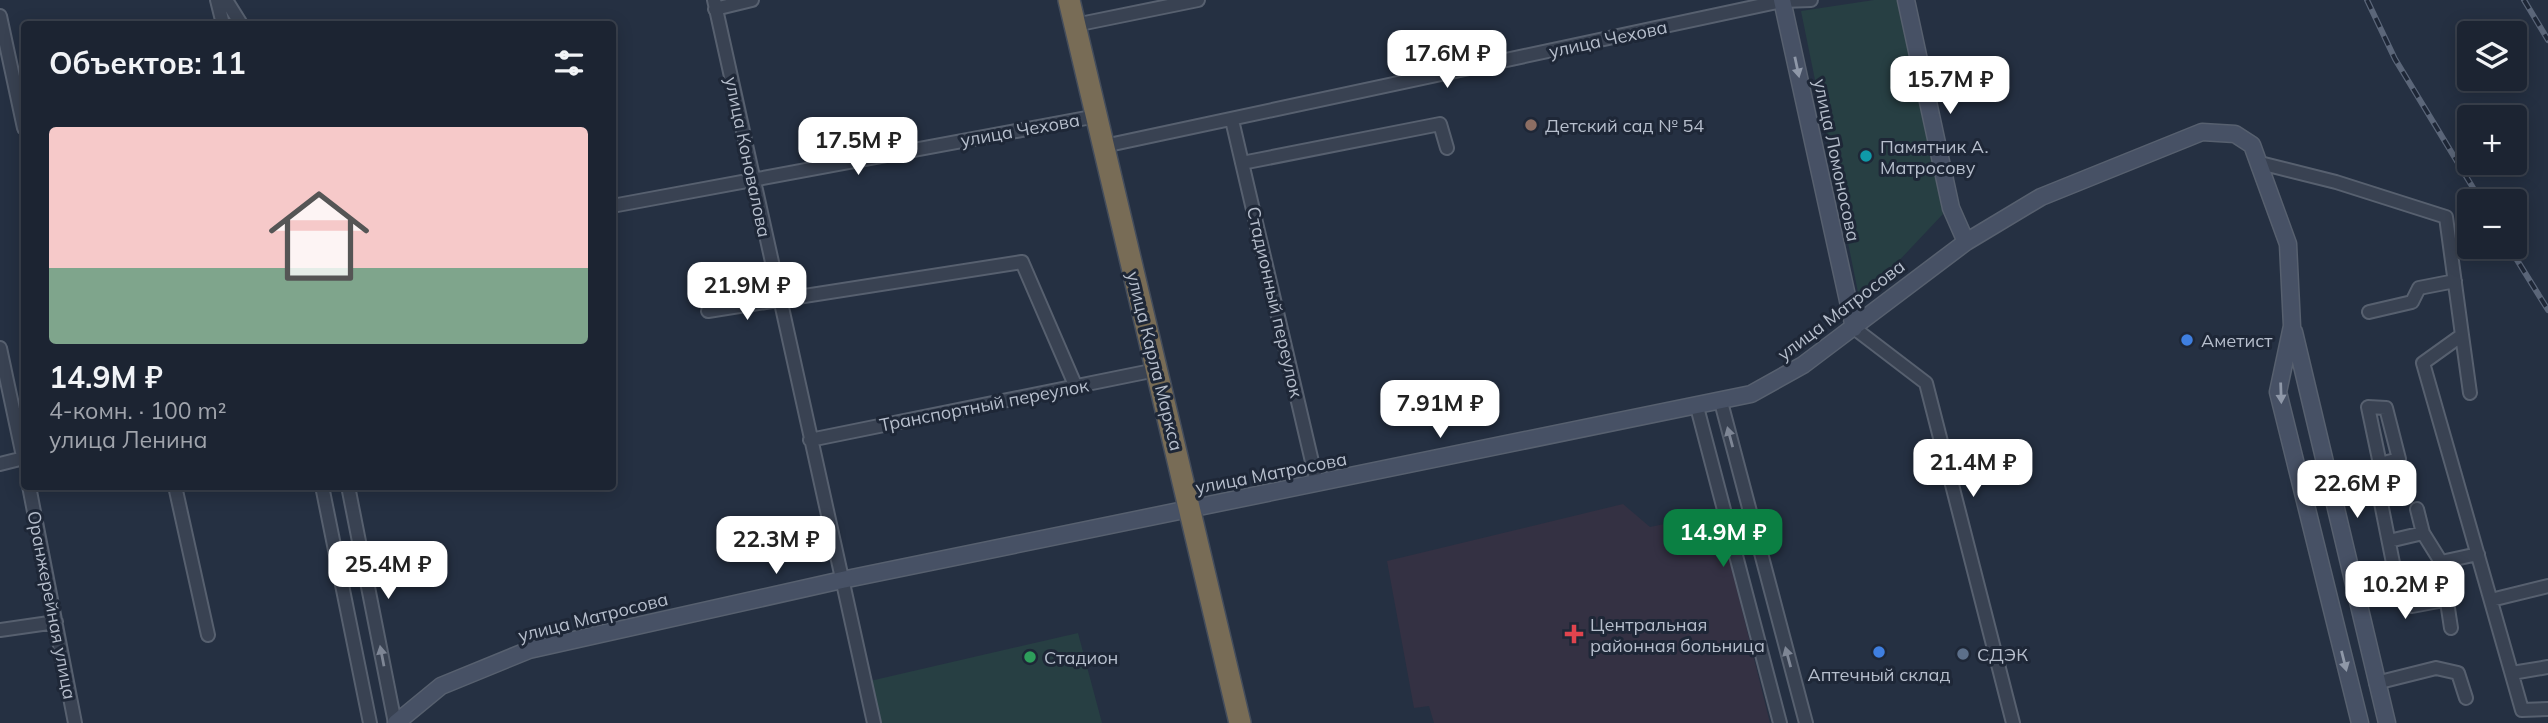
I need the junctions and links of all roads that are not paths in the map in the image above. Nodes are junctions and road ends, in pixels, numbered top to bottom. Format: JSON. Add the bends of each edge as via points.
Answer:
{"nodes":[{"id":1,"x":217,"y":0,"type":"edge"},
{"id":2,"x":226,"y":0,"type":"edge"},
{"id":3,"x":752,"y":0,"type":"edge"},
{"id":4,"x":1069,"y":0,"type":"edge"},
{"id":5,"x":1198,"y":0,"type":"edge"},
{"id":6,"x":1782,"y":0,"type":"edge"},
{"id":7,"x":1811,"y":0,"type":"edge"},
{"id":8,"x":1906,"y":0,"type":"edge"},
{"id":9,"x":715,"y":4,"type":"edge"},
{"id":10,"x":0,"y":16,"type":"edge"},
{"id":11,"x":222,"y":21,"type":"edge"},
{"id":12,"x":239,"y":21,"type":"edge"},
{"id":13,"x":1075,"y":25,"type":"junction"},
{"id":14,"x":21,"y":114,"type":"edge"},
{"id":15,"x":1097,"y":116,"type":"junction"},
{"id":16,"x":1232,"y":120,"type":"junction"},
{"id":17,"x":1104,"y":146,"type":"junction"},
{"id":18,"x":1447,"y":148,"type":"dead end"},
{"id":19,"x":1242,"y":163,"type":"junction"},
{"id":20,"x":2260,"y":163,"type":"junction"},
{"id":21,"x":753,"y":179,"type":"junction"},
{"id":22,"x":616,"y":205,"type":"edge"},
{"id":23,"x":1966,"y":242,"type":"junction"},
{"id":24,"x":2455,"y":281,"type":"junction"},
{"id":25,"x":780,"y":299,"type":"junction"},
{"id":26,"x":708,"y":311,"type":"dead end"},
{"id":27,"x":2369,"y":312,"type":"dead end"},
{"id":28,"x":2292,"y":326,"type":"junction"},
{"id":29,"x":1854,"y":328,"type":"junction"},
{"id":30,"x":2462,"y":335,"type":"junction"},
{"id":31,"x":0,"y":348,"type":"edge"},
{"id":32,"x":1156,"y":370,"type":"junction"},
{"id":33,"x":1076,"y":387,"type":"junction"},
{"id":34,"x":2470,"y":393,"type":"dead end"},
{"id":35,"x":1721,"y":402,"type":"junction"},
{"id":36,"x":1697,"y":407,"type":"junction"},
{"id":37,"x":810,"y":440,"type":"junction"},
{"id":38,"x":21,"y":446,"type":"edge"},
{"id":39,"x":21,"y":460,"type":"edge"},
{"id":40,"x":0,"y":464,"type":"edge"},
{"id":41,"x":2380,"y":464,"type":"dead end"},
{"id":42,"x":1317,"y":484,"type":"junction"},
{"id":43,"x":30,"y":490,"type":"edge"},
{"id":44,"x":176,"y":490,"type":"edge"},
{"id":45,"x":324,"y":490,"type":"edge"},
{"id":46,"x":349,"y":490,"type":"edge"},
{"id":47,"x":1191,"y":509,"type":"junction"},
{"id":48,"x":2417,"y":509,"type":"dead end"},
{"id":49,"x":2423,"y":533,"type":"junction"},
{"id":50,"x":2389,"y":541,"type":"junction"},
{"id":51,"x":2478,"y":554,"type":"junction"},
{"id":52,"x":2441,"y":562,"type":"junction"},
{"id":53,"x":2396,"y":578,"type":"junction"},
{"id":54,"x":842,"y":580,"type":"junction"},
{"id":55,"x":2353,"y":586,"type":"junction"},
{"id":56,"x":2548,"y":586,"type":"edge"},
{"id":57,"x":2444,"y":600,"type":"junction"},
{"id":58,"x":2491,"y":600,"type":"junction"},
{"id":59,"x":56,"y":622,"type":"junction"},
{"id":60,"x":2451,"y":628,"type":"dead end"},
{"id":61,"x":0,"y":631,"type":"edge"},
{"id":62,"x":208,"y":635,"type":"dead end"},
{"id":63,"x":2548,"y":667,"type":"edge"},
{"id":64,"x":2512,"y":673,"type":"junction"},
{"id":65,"x":2376,"y":683,"type":"junction"},
{"id":66,"x":2466,"y":698,"type":"dead end"},
{"id":67,"x":2548,"y":709,"type":"edge"},
{"id":68,"x":75,"y":723,"type":"edge"},
{"id":69,"x":370,"y":723,"type":"edge"},
{"id":70,"x":395,"y":723,"type":"edge"},
{"id":71,"x":874,"y":723,"type":"edge"},
{"id":72,"x":1240,"y":723,"type":"edge"},
{"id":73,"x":1780,"y":723,"type":"edge"},
{"id":74,"x":1805,"y":723,"type":"edge"},
{"id":75,"x":2012,"y":723,"type":"edge"},
{"id":76,"x":2360,"y":723,"type":"edge"},
{"id":77,"x":2387,"y":723,"type":"edge"}],
"edges":[{"from":1,"to":11,"type":"street"},
{"from":2,"to":12,"type":"street"},
{"from":3,"to":9,"type":"street"},
{"from":4,"to":13,"type":"highway","name":"улица Карла Маркса"},
{"from":5,"to":13,"type":"street"},
{"from":6,"to":7,"type":"street","name":"улица Чехова"},
{"from":6,"to":16,"type":"street","name":"улица Чехова"},
{"from":6,"to":29,"type":"street","name":"улица Ломоносова","one_way":true},
{"from":8,"to":23,"type":"street","via":[[1951,208]]},
{"from":9,"to":21,"type":"street","name":"улица Коновалова"},
{"from":10,"to":14,"type":"street"},
{"from":13,"to":15,"type":"highway","name":"улица Карла Маркса"},
{"from":15,"to":17,"type":"highway","name":"улица Карла Маркса"},
{"from":15,"to":21,"type":"street","name":"улица Чехова"},
{"from":16,"to":17,"type":"street","name":"улица Чехова"},
{"from":16,"to":19,"type":"street","name":"Стадионный переулок"},
{"from":17,"to":32,"type":"highway","name":"улица Карла Маркса"},
{"from":18,"to":19,"type":"street","via":[[1440,124]]},
{"from":19,"to":42,"type":"street","name":"Стадионный переулок"},
{"from":20,"to":23,"type":"street","name":"улица Матросова","via":[[2252,145],[2235,134],[2202,132],[2041,197]]},
{"from":20,"to":24,"type":"street","via":[[2446,217]]},
{"from":20,"to":28,"type":"street","name":"улица Матросова","via":[[2288,244]]},
{"from":21,"to":22,"type":"street","name":"улица Чехова"},
{"from":21,"to":25,"type":"street","name":"улица Коновалова"},
{"from":23,"to":29,"type":"street","name":"улица Матросова"},
{"from":24,"to":27,"type":"street","via":[[2419,288],[2412,302]]},
{"from":24,"to":30,"type":"street"},
{"from":25,"to":26,"type":"street"},
{"from":25,"to":33,"type":"street","via":[[1022,261]]},
{"from":25,"to":37,"type":"street","name":"улица Коновалова"},
{"from":28,"to":55,"type":"street"},
{"from":28,"to":76,"type":"street","one_way":true,"via":[[2278,392]]},
{"from":29,"to":35,"type":"street","name":"улица Матросова","via":[[1782,378],[1751,394]]},
{"from":29,"to":75,"type":"street","via":[[1926,383]]},
{"from":30,"to":34,"type":"street"},
{"from":30,"to":51,"type":"street","via":[[2423,363]]},
{"from":31,"to":38,"type":"street"},
{"from":32,"to":33,"type":"street","name":"Транспортный переулок"},
{"from":32,"to":47,"type":"highway","name":"улица Карла Маркса"},
{"from":33,"to":37,"type":"street","name":"Транспортный переулок"},
{"from":35,"to":36,"type":"street","name":"улица Матросова"},
{"from":74,"to":35,"type":"street","one_way":true},
{"from":36,"to":42,"type":"street","name":"улица Матросова"},
{"from":36,"to":73,"type":"street"},
{"from":37,"to":54,"type":"street","name":"улица Коновалова"},
{"from":39,"to":40,"type":"street"},
{"from":41,"to":50,"type":"street","via":[[2380,498]]},
{"from":42,"to":47,"type":"street","name":"улица Матросова"},
{"from":43,"to":59,"type":"street","name":"Оранжерейная улица"},
{"from":44,"to":62,"type":"street"},
{"from":45,"to":69,"type":"street"},
{"from":70,"to":46,"type":"street","one_way":true},
{"from":47,"to":54,"type":"street","name":"улица Матросова"},
{"from":47,"to":72,"type":"highway","name":"улица Карла Маркса"},
{"from":48,"to":49,"type":"street"},
{"from":49,"to":50,"type":"street"},
{"from":49,"to":52,"type":"street"},
{"from":50,"to":53,"type":"street"},
{"from":51,"to":52,"type":"street"},
{"from":51,"to":58,"type":"street"},
{"from":52,"to":57,"type":"street"},
{"from":53,"to":55,"type":"street"},
{"from":53,"to":57,"type":"street","via":[[2412,606]]},
{"from":54,"to":70,"type":"street","name":"улица Матросова","via":[[529,650],[441,686]]},
{"from":54,"to":71,"type":"street","name":"улица Коновалова"},
{"from":55,"to":65,"type":"street"},
{"from":56,"to":58,"type":"street"},
{"from":57,"to":60,"type":"street"},
{"from":58,"to":64,"type":"street"},
{"from":59,"to":61,"type":"street"},
{"from":59,"to":68,"type":"street","name":"Оранжерейная улица"},
{"from":63,"to":64,"type":"street"},
{"from":64,"to":67,"type":"street","via":[[2522,710]]},
{"from":65,"to":66,"type":"street","via":[[2436,668],[2459,673]]},
{"from":65,"to":77,"type":"street"}]}
